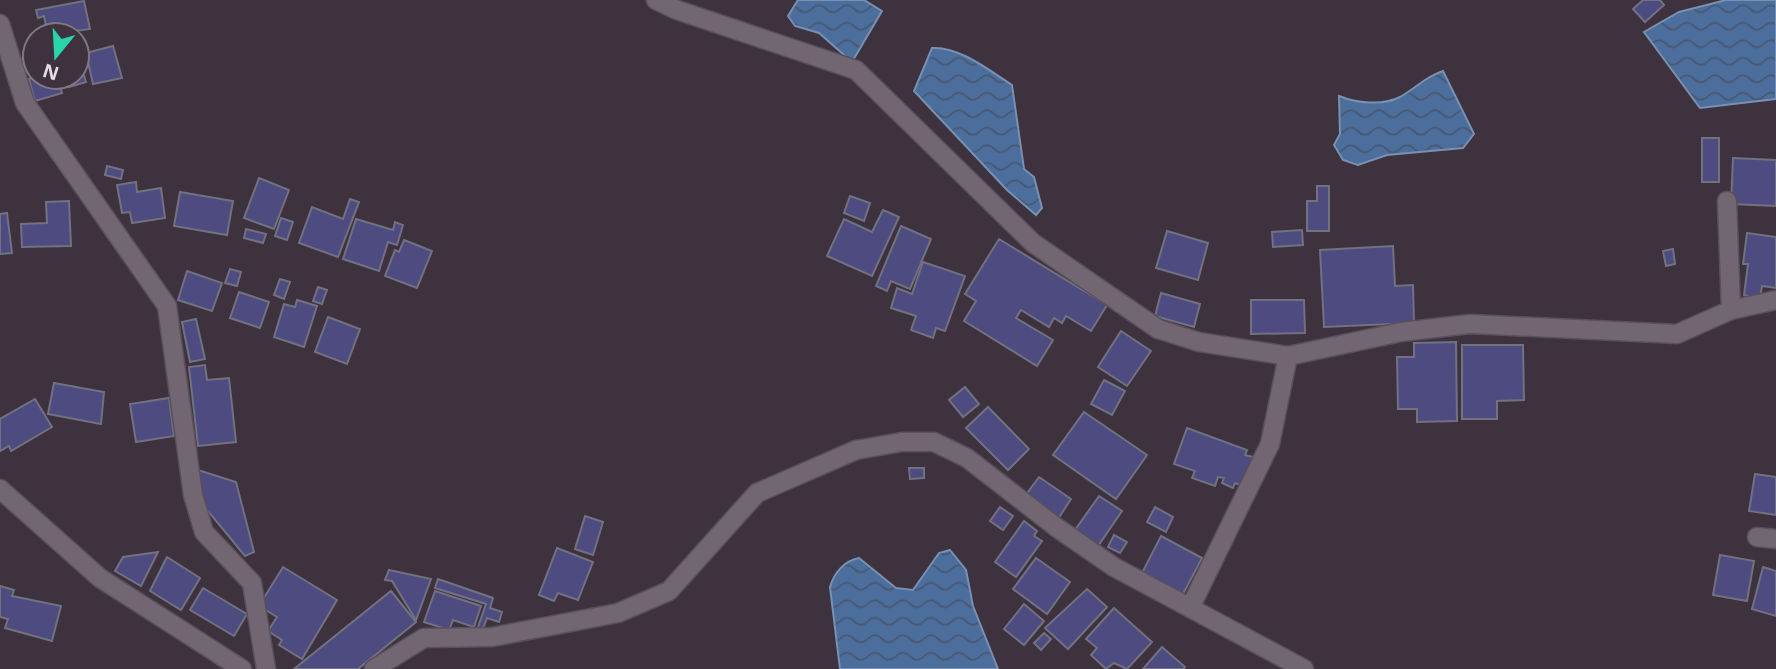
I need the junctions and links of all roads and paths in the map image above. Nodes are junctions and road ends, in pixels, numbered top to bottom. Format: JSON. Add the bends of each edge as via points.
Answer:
{"nodes":[{"id":1,"x":656,"y":0,"type":"edge"},
{"id":2,"x":0,"y":24,"type":"edge"},
{"id":3,"x":1727,"y":201,"type":"dead end"},
{"id":4,"x":1776,"y":300,"type":"edge"},
{"id":5,"x":1731,"y":310,"type":"junction"},
{"id":6,"x":1288,"y":356,"type":"junction"},
{"id":7,"x":0,"y":489,"type":"edge"},
{"id":8,"x":1757,"y":537,"type":"dead end"},
{"id":9,"x":1776,"y":539,"type":"edge"},
{"id":10,"x":1190,"y":608,"type":"junction"},
{"id":11,"x":242,"y":669,"type":"edge"},
{"id":12,"x":266,"y":669,"type":"edge"},
{"id":13,"x":374,"y":669,"type":"edge"},
{"id":14,"x":1304,"y":669,"type":"edge"}],
"edges":[{"from":1,"to":6,"type":"street","via":[[856,71],[1033,243],[1158,329],[1199,342]]},
{"from":2,"to":12,"type":"street","via":[[25,103],[167,306],[193,495],[204,532],[252,583]]},
{"from":3,"to":5,"type":"street"},
{"from":4,"to":5,"type":"street"},
{"from":5,"to":6,"type":"street","via":[[1677,334],[1470,324],[1401,332]]},
{"from":6,"to":10,"type":"street","via":[[1270,444]]},
{"from":7,"to":11,"type":"street","via":[[100,578]]},
{"from":8,"to":9,"type":"street"},
{"from":10,"to":13,"type":"street","via":[[1114,567],[967,458],[934,442],[902,442],[856,450],[757,493],[669,591],[618,613],[492,637],[424,638]]},
{"from":10,"to":14,"type":"street"}]}
